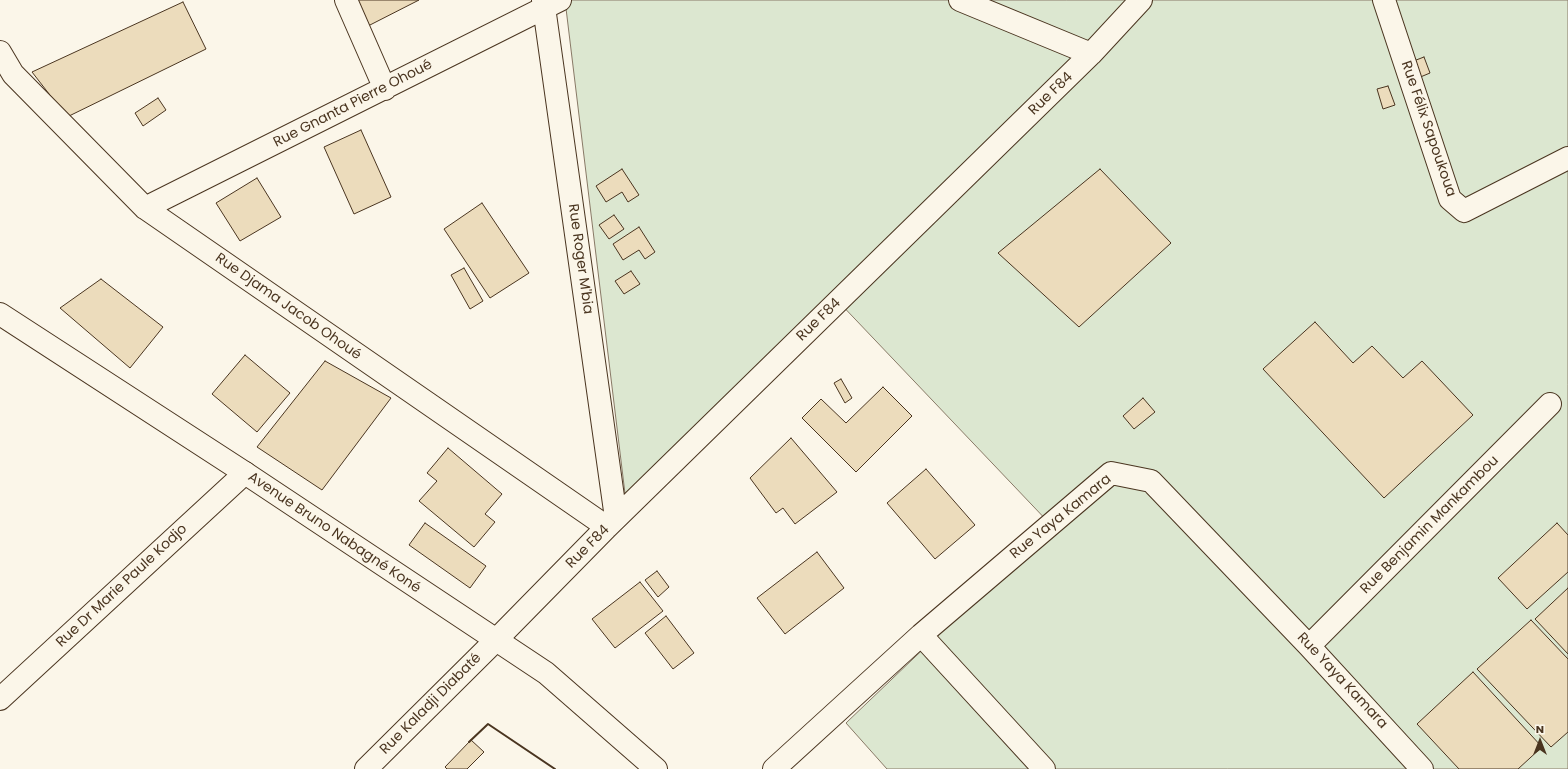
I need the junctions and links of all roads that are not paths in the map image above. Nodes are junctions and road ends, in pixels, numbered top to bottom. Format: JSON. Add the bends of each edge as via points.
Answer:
{"nodes":[{"id":1,"x":346,"y":0,"type":"edge"},
{"id":2,"x":960,"y":0,"type":"edge"},
{"id":3,"x":1141,"y":0,"type":"edge"},
{"id":4,"x":1384,"y":0,"type":"edge"},
{"id":5,"x":549,"y":2,"type":"edge"},
{"id":6,"x":0,"y":52,"type":"edge"},
{"id":7,"x":1091,"y":54,"type":"junction"},
{"id":8,"x":384,"y":89,"type":"junction"},
{"id":9,"x":1568,"y":158,"type":"edge"},
{"id":10,"x":145,"y":208,"type":"junction"},
{"id":11,"x":0,"y":314,"type":"edge"},
{"id":12,"x":1550,"y":404,"type":"dead end"},
{"id":13,"x":245,"y":474,"type":"junction"},
{"id":14,"x":611,"y":523,"type":"junction"},
{"id":15,"x":921,"y":635,"type":"junction"},
{"id":16,"x":496,"y":640,"type":"junction"},
{"id":17,"x":1309,"y":646,"type":"junction"},
{"id":18,"x":0,"y":699,"type":"edge"},
{"id":19,"x":366,"y":769,"type":"edge"},
{"id":20,"x":656,"y":769,"type":"edge"},
{"id":21,"x":774,"y":769,"type":"edge"},
{"id":22,"x":1044,"y":769,"type":"edge"},
{"id":23,"x":1422,"y":769,"type":"edge"}],
"edges":[{"from":1,"to":8,"type":"street"},
{"from":2,"to":7,"type":"street"},
{"from":3,"to":7,"type":"street","name":"Rue F84"},
{"from":4,"to":9,"type":"street","name":"Rue Félix Sapoukoua","via":[[1450,199],[1464,211]]},
{"from":5,"to":8,"type":"street","name":"Rue Gnanta Pierre Ohoué"},
{"from":5,"to":14,"type":"street","name":"Rue Roger M'bia"},
{"from":6,"to":10,"type":"street","name":"Rue Djama Jacob Ohoué","via":[[13,74]]},
{"from":7,"to":14,"type":"street","name":"Rue F84"},
{"from":8,"to":10,"type":"street","name":"Rue Gnanta Pierre Ohoué"},
{"from":10,"to":14,"type":"street","name":"Rue Djama Jacob Ohoué"},
{"from":11,"to":13,"type":"street","name":"Avenue Bruno Nabagné Koné"},
{"from":12,"to":17,"type":"street","name":"Rue Benjamin Mankambou"},
{"from":13,"to":16,"type":"street","name":"Avenue Bruno Nabagné Koné"},
{"from":13,"to":18,"type":"street","name":"Rue Dr Marie Paule Kodjo"},
{"from":14,"to":16,"type":"street","name":"Rue F84"},
{"from":15,"to":17,"type":"street","name":"Rue Yaya Kamara","via":[[1111,473],[1151,480]]},
{"from":15,"to":21,"type":"street","name":"Rue Yaya Kamara"},
{"from":15,"to":22,"type":"street"},
{"from":16,"to":19,"type":"street","name":"Rue Kaladji Diabaté"},
{"from":16,"to":20,"type":"street","name":"Avenue Bruno Nabagné Koné","via":[[546,673]]},
{"from":17,"to":23,"type":"street","name":"Rue Yaya Kamara"}]}
